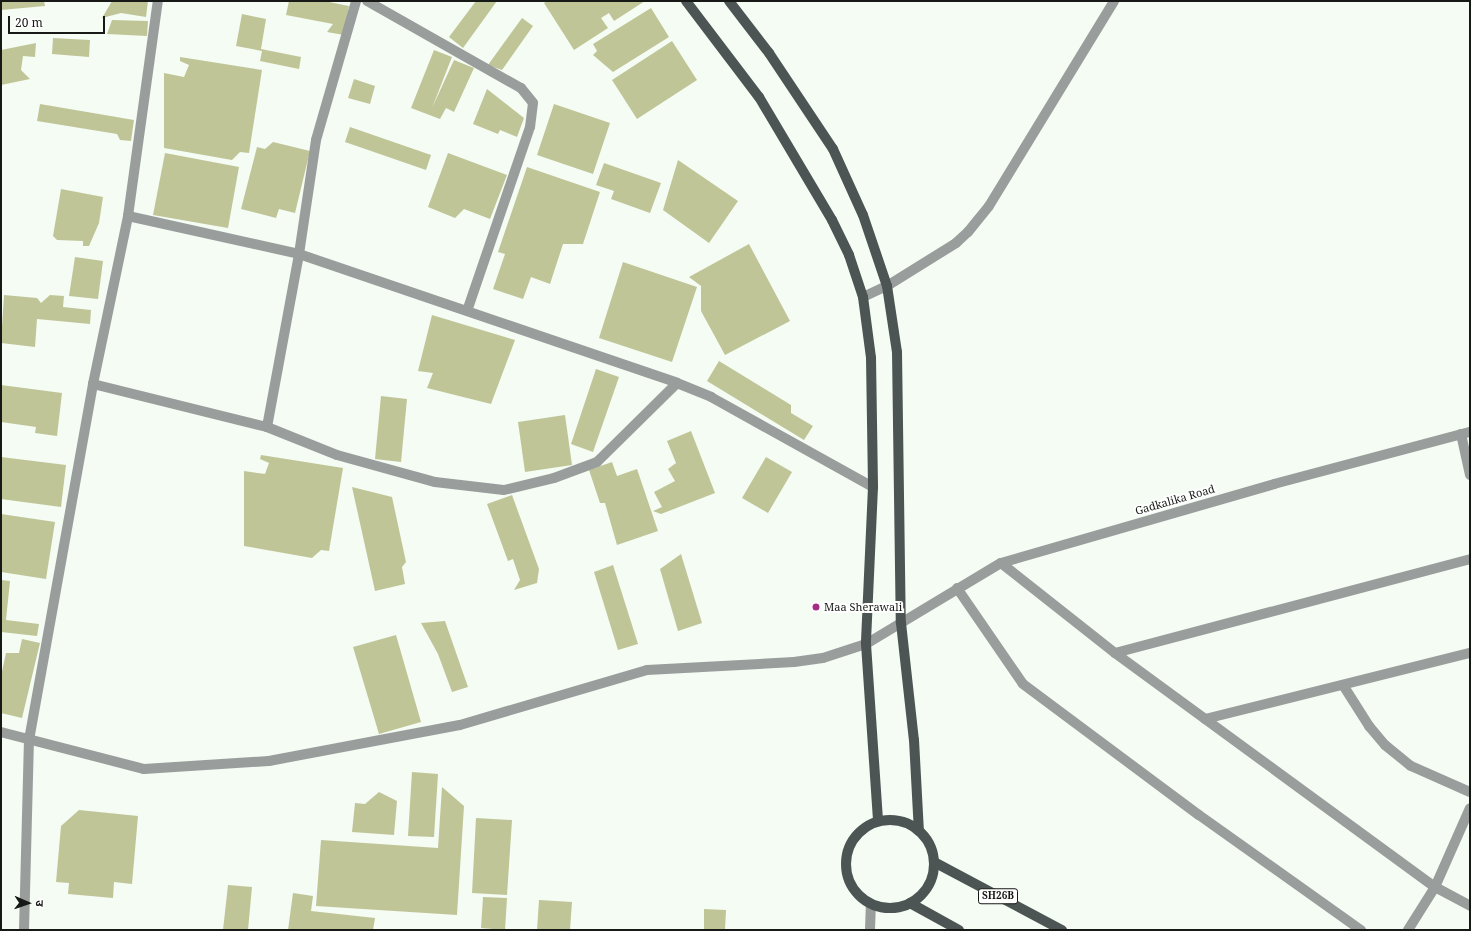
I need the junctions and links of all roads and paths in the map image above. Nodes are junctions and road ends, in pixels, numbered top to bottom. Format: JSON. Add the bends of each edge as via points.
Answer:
{"nodes":[{"id":1,"x":158,"y":1,"type":"edge"},
{"id":2,"x":356,"y":1,"type":"edge"},
{"id":3,"x":367,"y":1,"type":"edge"},
{"id":4,"x":686,"y":1,"type":"edge"},
{"id":5,"x":729,"y":1,"type":"edge"},
{"id":6,"x":1114,"y":1,"type":"edge"},
{"id":7,"x":128,"y":216,"type":"junction"},
{"id":8,"x":299,"y":254,"type":"junction"},
{"id":9,"x":887,"y":286,"type":"junction"},
{"id":10,"x":863,"y":297,"type":"junction"},
{"id":11,"x":467,"y":311,"type":"junction"},
{"id":12,"x":677,"y":383,"type":"junction"},
{"id":13,"x":93,"y":384,"type":"junction"},
{"id":14,"x":267,"y":427,"type":"junction"},
{"id":15,"x":1466,"y":433,"type":"edge"},
{"id":16,"x":1470,"y":475,"type":"edge"},
{"id":17,"x":873,"y":487,"type":"junction"},
{"id":18,"x":1470,"y":558,"type":"edge"},
{"id":19,"x":1001,"y":563,"type":"junction"},
{"id":20,"x":957,"y":588,"type":"junction"},
{"id":21,"x":900,"y":623,"type":"junction"},
{"id":22,"x":866,"y":644,"type":"junction"},
{"id":23,"x":1115,"y":653,"type":"junction"},
{"id":24,"x":1470,"y":653,"type":"edge"},
{"id":25,"x":1343,"y":685,"type":"junction"},
{"id":26,"x":1205,"y":719,"type":"junction"},
{"id":27,"x":1,"y":732,"type":"edge"},
{"id":28,"x":29,"y":740,"type":"junction"},
{"id":29,"x":1470,"y":792,"type":"edge"},
{"id":30,"x":1470,"y":808,"type":"edge"},
{"id":31,"x":878,"y":821,"type":"junction"},
{"id":32,"x":919,"y":830,"type":"junction"},
{"id":33,"x":934,"y":862,"type":"junction"},
{"id":34,"x":1435,"y":887,"type":"junction"},
{"id":35,"x":910,"y":903,"type":"junction"},
{"id":36,"x":871,"y":904,"type":"junction"},
{"id":37,"x":1470,"y":906,"type":"edge"},
{"id":38,"x":24,"y":930,"type":"edge"},
{"id":39,"x":870,"y":930,"type":"edge"},
{"id":40,"x":960,"y":930,"type":"edge"},
{"id":41,"x":1062,"y":930,"type":"edge"},
{"id":42,"x":1361,"y":930,"type":"edge"},
{"id":43,"x":1408,"y":930,"type":"edge"}],
"edges":[{"from":1,"to":7,"type":"street"},
{"from":2,"to":8,"type":"street","via":[[316,140]]},
{"from":3,"to":11,"type":"street","via":[[521,88],[533,103],[530,126]]},
{"from":4,"to":10,"type":"main road","via":[[763,103],[832,220],[849,255]]},
{"from":5,"to":9,"type":"main road","via":[[769,53],[833,149],[864,215]]},
{"from":6,"to":9,"type":"street","via":[[989,206],[956,243]]},
{"from":7,"to":8,"type":"street"},
{"from":7,"to":13,"type":"street"},
{"from":8,"to":11,"type":"street"},
{"from":8,"to":14,"type":"street"},
{"from":9,"to":10,"type":"street"},
{"from":9,"to":21,"type":"main road","via":[[897,352]]},
{"from":10,"to":17,"type":"main road","via":[[871,358]]},
{"from":11,"to":12,"type":"street"},
{"from":12,"to":14,"type":"street","via":[[597,462],[554,478],[504,490],[435,482],[337,455]]},
{"from":12,"to":17,"type":"street","via":[[711,397]]},
{"from":13,"to":14,"type":"street"},
{"from":13,"to":28,"type":"street"},
{"from":15,"to":16,"type":"street"},
{"from":15,"to":19,"type":"street","name":"Gadkalika Road","via":[[1274,484]]},
{"from":17,"to":22,"type":"main road"},
{"from":18,"to":23,"type":"street"},
{"from":19,"to":20,"type":"street","name":"Gadkalika Road"},
{"from":19,"to":23,"type":"street"},
{"from":20,"to":21,"type":"street","name":"Gadkalika Road"},
{"from":20,"to":42,"type":"street","via":[[1022,684],[1199,815]]},
{"from":21,"to":22,"type":"street","name":"Gadkalika Road"},
{"from":21,"to":32,"type":"main road","via":[[914,740]]},
{"from":22,"to":28,"type":"street","name":"Gadkalika Road","via":[[823,658],[794,662],[647,670],[460,725],[269,761],[144,768]]},
{"from":22,"to":31,"type":"main road"},
{"from":23,"to":26,"type":"street"},
{"from":24,"to":25,"type":"street"},
{"from":25,"to":26,"type":"street"},
{"from":25,"to":29,"type":"street","via":[[1385,746],[1411,766]]},
{"from":26,"to":34,"type":"street"},
{"from":27,"to":28,"type":"street","name":"Gadkalika Road"},
{"from":28,"to":38,"type":"street"},
{"from":30,"to":34,"type":"street"},
{"from":31,"to":32,"type":"main road","via":[[900,820]]},
{"from":31,"to":36,"type":"main road","via":[[860,831],[848,850],[846,870],[854,890]]},
{"from":32,"to":33,"type":"main road","via":[[930,845]]},
{"from":33,"to":35,"type":"main road","via":[[931,880],[921,895]]},
{"from":33,"to":41,"type":"main road","number":"SH26B"},
{"from":34,"to":37,"type":"street"},
{"from":34,"to":43,"type":"street"},
{"from":35,"to":36,"type":"main road","via":[[884,908]]},
{"from":35,"to":40,"type":"main road"},
{"from":36,"to":39,"type":"street"}]}
